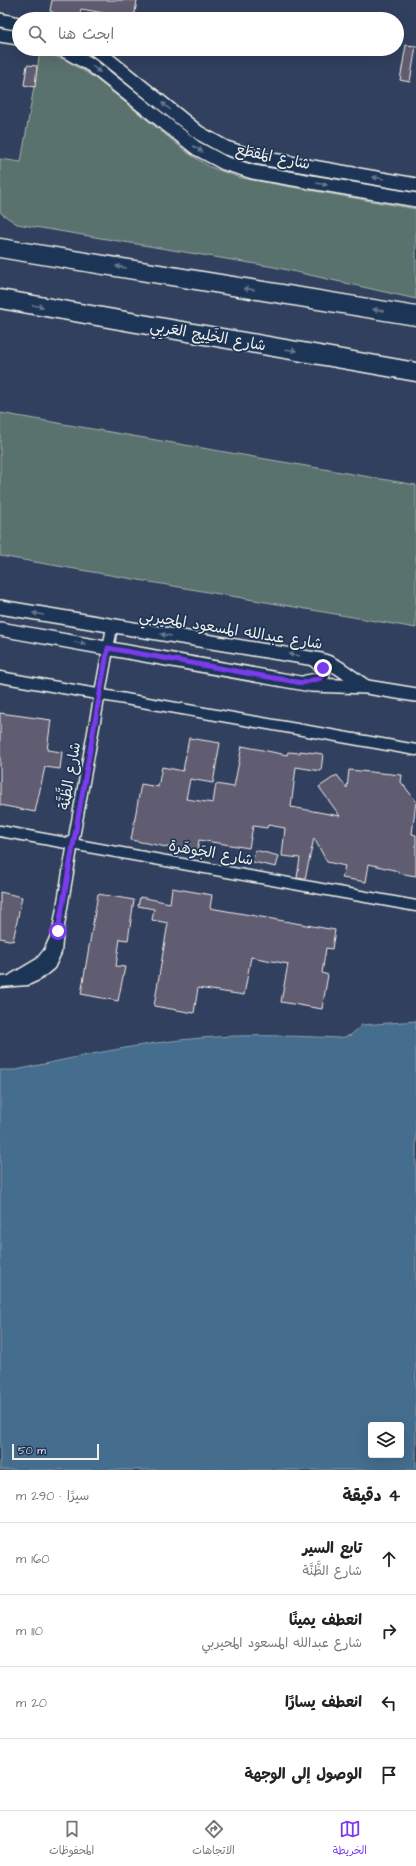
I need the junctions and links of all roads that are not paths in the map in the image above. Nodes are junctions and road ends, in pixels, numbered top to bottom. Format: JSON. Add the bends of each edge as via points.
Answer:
{"nodes":[{"id":1,"x":0,"y":20,"type":"edge"},
{"id":2,"x":12,"y":23,"type":"edge"},
{"id":3,"x":0,"y":35,"type":"edge"},
{"id":4,"x":12,"y":37,"type":"edge"},
{"id":5,"x":75,"y":56,"type":"edge"},
{"id":6,"x":104,"y":56,"type":"edge"},
{"id":7,"x":416,"y":185,"type":"edge"},
{"id":8,"x":416,"y":200,"type":"edge"},
{"id":9,"x":0,"y":248,"type":"edge"},
{"id":10,"x":0,"y":299,"type":"edge"},
{"id":11,"x":416,"y":316,"type":"edge"},
{"id":12,"x":416,"y":372,"type":"edge"},
{"id":13,"x":0,"y":607,"type":"edge"},
{"id":14,"x":112,"y":627,"type":"junction"},
{"id":15,"x":0,"y":629,"type":"edge"},
{"id":16,"x":108,"y":648,"type":"junction"},
{"id":17,"x":313,"y":659,"type":"junction"},
{"id":18,"x":0,"y":677,"type":"edge"},
{"id":19,"x":302,"y":683,"type":"junction"},
{"id":20,"x":367,"y":687,"type":"junction"},
{"id":21,"x":100,"y":694,"type":"junction"},
{"id":22,"x":416,"y":695,"type":"edge"},
{"id":23,"x":416,"y":750,"type":"edge"},
{"id":24,"x":0,"y":831,"type":"edge"},
{"id":25,"x":73,"y":843,"type":"junction"},
{"id":26,"x":416,"y":906,"type":"edge"},
{"id":27,"x":0,"y":982,"type":"edge"}],
"edges":[{"from":1,"to":2,"type":"street"},
{"from":3,"to":4,"type":"street"},
{"from":5,"to":8,"type":"street","name":"شارع المَقطَع","one_way":true,"via":[[91,65],[196,148],[224,163],[253,172]]},
{"from":7,"to":6,"type":"street","name":"شارع المَقطَع","one_way":true,"via":[[255,157],[226,148],[199,133]]},
{"from":11,"to":9,"type":"highway","one_way":true},
{"from":10,"to":12,"type":"highway","name":"شارع الخَلِيج العَربِي","one_way":true},
{"from":14,"to":13,"type":"street","name":"شارع عبدالله المسعود المحيربي","one_way":true},
{"from":14,"to":16,"type":"street","name":"شارع الظَّنَّة"},
{"from":17,"to":14,"type":"street","name":"شارع عبدالله المسعود المحيربي","one_way":true},
{"from":15,"to":16,"type":"street","one_way":true},
{"from":16,"to":19,"type":"street"},
{"from":16,"to":21,"type":"street","name":"شارع الظَّنَّة"},
{"from":17,"to":19,"type":"street","via":[[323,668],[323,675],[317,680]]},
{"from":17,"to":20,"type":"street","name":"شارع عبدالله المسعود المحيربي","via":[[332,664]]},
{"from":18,"to":21,"type":"street"},
{"from":19,"to":20,"type":"street","via":[[332,687]]},
{"from":20,"to":22,"type":"street"},
{"from":21,"to":23,"type":"street"},
{"from":21,"to":25,"type":"street","name":"شارع الظَّنَّة"},
{"from":24,"to":25,"type":"street","name":"شارع الجَوهَرة"},
{"from":25,"to":26,"type":"street","name":"شارع الجَوهَرة"},
{"from":25,"to":27,"type":"street","name":"شارع الظَّنَّة","via":[[58,931],[49,952],[40,963],[11,980]]}]}
